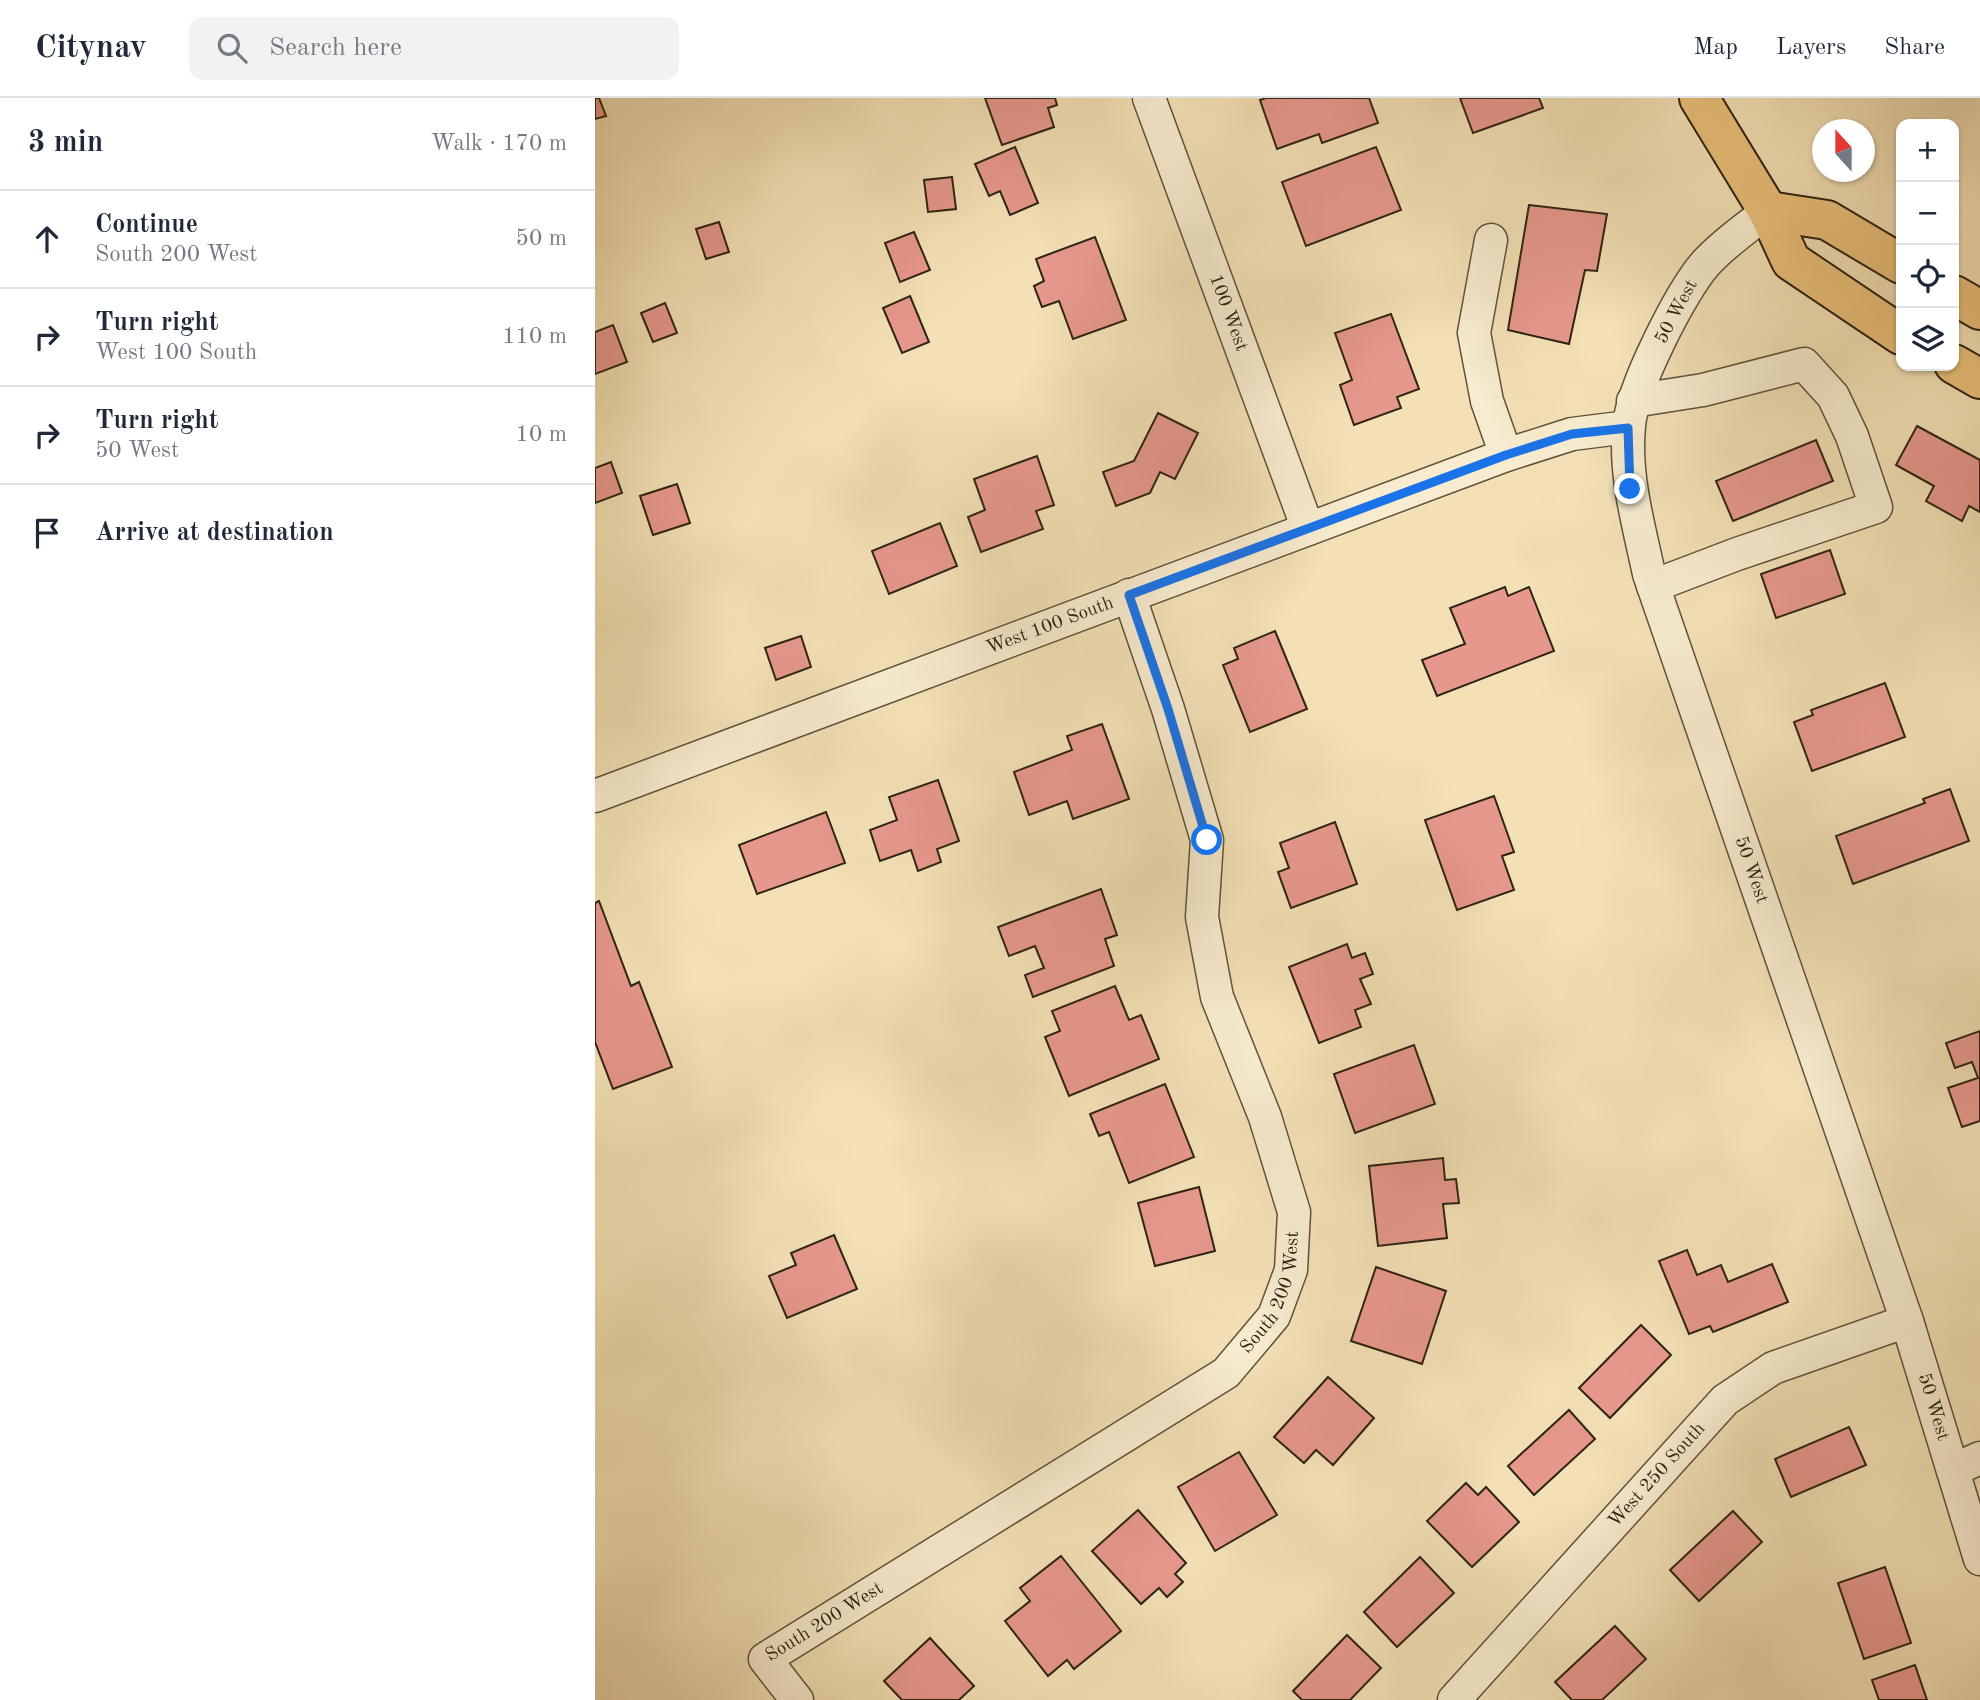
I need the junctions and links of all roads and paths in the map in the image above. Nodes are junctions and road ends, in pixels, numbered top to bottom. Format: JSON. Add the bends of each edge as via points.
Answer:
{"nodes":[{"id":1,"x":1149,"y":98,"type":"edge"},
{"id":2,"x":1699,"y":98,"type":"edge"},
{"id":3,"x":1767,"y":211,"type":"junction"},
{"id":4,"x":1491,"y":240,"type":"dead end"},
{"id":5,"x":1896,"y":261,"type":"edge"},
{"id":6,"x":1959,"y":298,"type":"edge"},
{"id":7,"x":1980,"y":310,"type":"edge"},
{"id":8,"x":1896,"y":332,"type":"edge"},
{"id":9,"x":1959,"y":367,"type":"edge"},
{"id":10,"x":1980,"y":379,"type":"edge"},
{"id":11,"x":1631,"y":414,"type":"junction"},
{"id":12,"x":1506,"y":455,"type":"junction"},
{"id":13,"x":1308,"y":529,"type":"junction"},
{"id":14,"x":1653,"y":586,"type":"junction"},
{"id":15,"x":1129,"y":595,"type":"junction"},
{"id":16,"x":595,"y":796,"type":"edge"},
{"id":17,"x":1907,"y":1321,"type":"junction"},
{"id":18,"x":1966,"y":1464,"type":"edge"},
{"id":19,"x":1980,"y":1559,"type":"edge"},
{"id":20,"x":1458,"y":1699,"type":"edge"},
{"id":21,"x":797,"y":1700,"type":"edge"}],
"edges":[{"from":1,"to":13,"type":"street","name":"100 West"},
{"from":2,"to":3,"type":"main road"},
{"from":3,"to":5,"type":"main road","via":[[1827,220]]},
{"from":3,"to":8,"type":"main road","via":[[1791,261]]},
{"from":3,"to":11,"type":"street","name":"50 West","via":[[1708,261],[1692,281]]},
{"from":4,"to":12,"type":"street","via":[[1474,333],[1487,401]]},
{"from":6,"to":7,"type":"main road"},
{"from":9,"to":10,"type":"main road"},
{"from":11,"to":12,"type":"street","name":"West 100 South"},
{"from":11,"to":14,"type":"street","name":"50 West","via":[[1630,489]]},
{"from":11,"to":14,"type":"street","name":"West 100 South","via":[[1804,364],[1833,396],[1876,506]]},
{"from":12,"to":13,"type":"street","name":"West 100 South"},
{"from":13,"to":15,"type":"street","name":"West 100 South"},
{"from":14,"to":17,"type":"street","name":"50 West"},
{"from":15,"to":16,"type":"street","name":"West 100 South"},
{"from":15,"to":21,"type":"street","name":"South 200 West","via":[[1207,840],[1202,918],[1217,997],[1265,1117],[1294,1212],[1291,1270],[1274,1316],[1226,1373],[765,1659]]},
{"from":17,"to":18,"type":"street","name":"50 West"},
{"from":17,"to":20,"type":"street","name":"West 250 South","via":[[1773,1368],[1725,1400]]},
{"from":18,"to":19,"type":"street","name":"50 West"}]}
